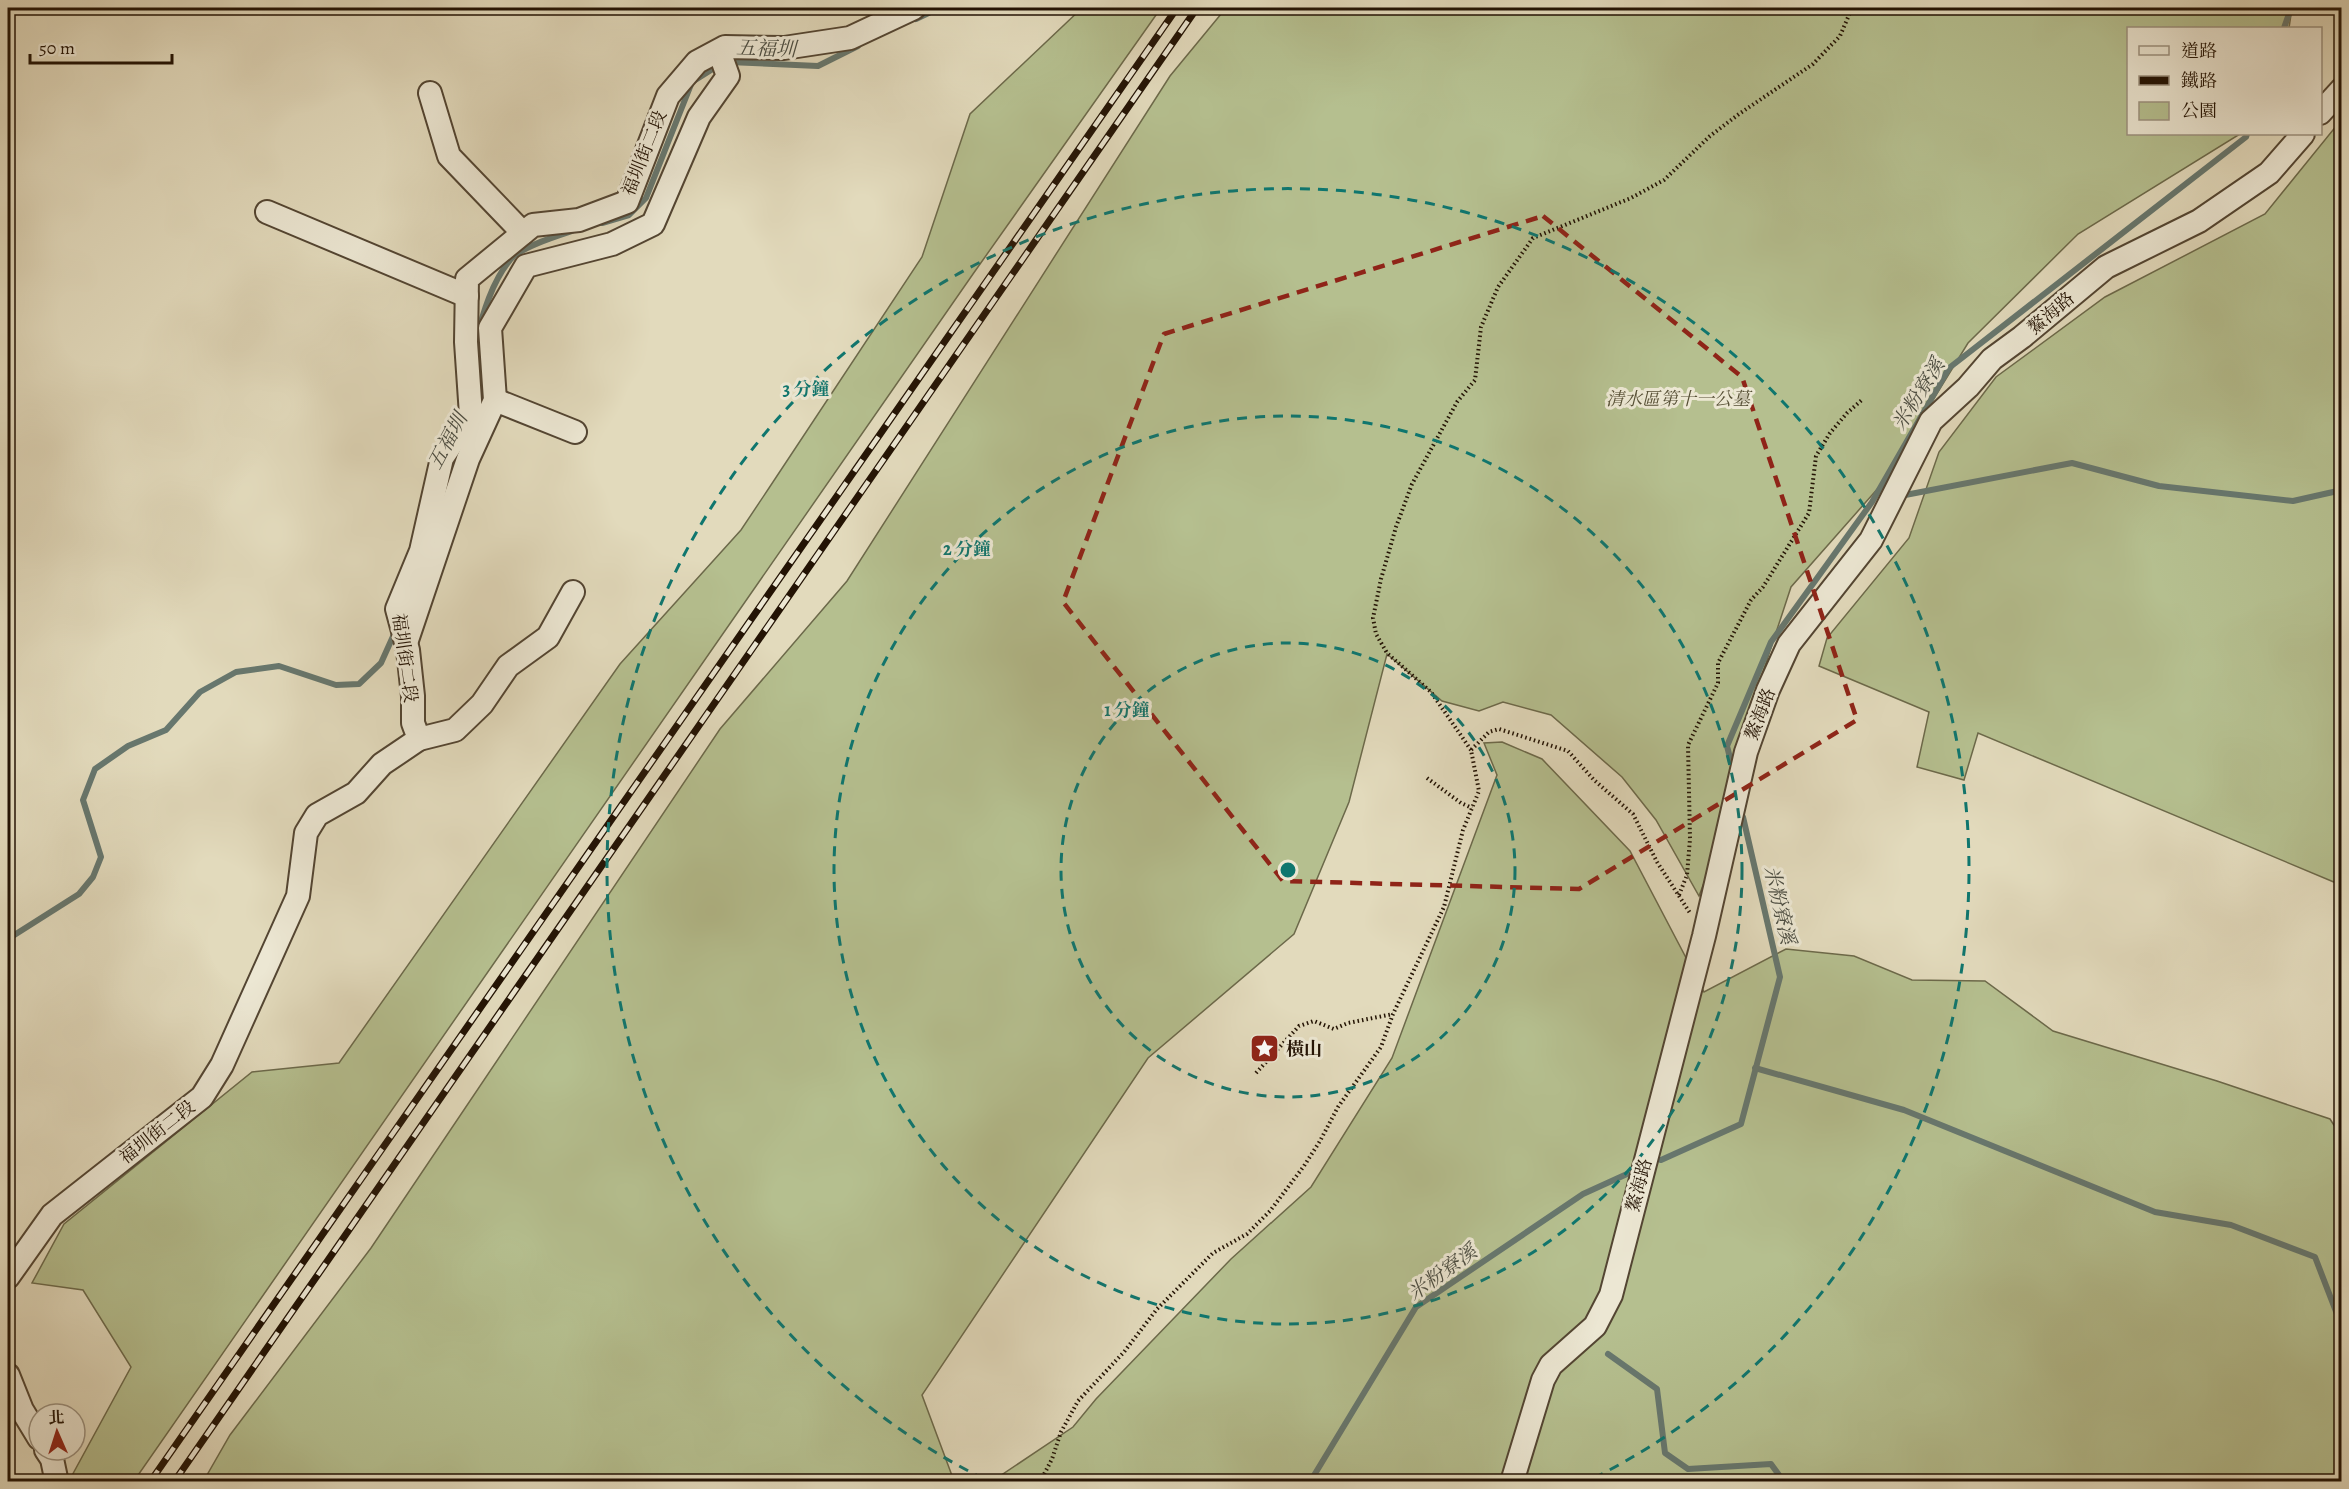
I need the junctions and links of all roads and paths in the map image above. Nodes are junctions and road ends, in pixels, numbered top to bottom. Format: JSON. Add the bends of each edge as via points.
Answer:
{"nodes":[{"id":1,"x":915,"y":8,"type":"edge"},
{"id":2,"x":1852,"y":8,"type":"edge"},
{"id":3,"x":719,"y":51,"type":"junction"},
{"id":4,"x":2342,"y":90,"type":"edge"},
{"id":5,"x":430,"y":93,"type":"dead end"},
{"id":6,"x":2322,"y":111,"type":"edge"},
{"id":7,"x":2302,"y":135,"type":"edge"},
{"id":8,"x":267,"y":212,"type":"dead end"},
{"id":9,"x":523,"y":233,"type":"junction"},
{"id":10,"x":467,"y":296,"type":"junction"},
{"id":11,"x":1863,"y":399,"type":"dead end"},
{"id":12,"x":495,"y":400,"type":"junction"},
{"id":13,"x":575,"y":432,"type":"dead end"},
{"id":14,"x":573,"y":592,"type":"dead end"},
{"id":15,"x":406,"y":643,"type":"junction"},
{"id":16,"x":419,"y":739,"type":"junction"},
{"id":17,"x":1471,"y":750,"type":"junction"},
{"id":18,"x":1427,"y":778,"type":"dead end"},
{"id":19,"x":1472,"y":808,"type":"junction"},
{"id":20,"x":1679,"y":896,"type":"junction"},
{"id":21,"x":1704,"y":936,"type":"junction"},
{"id":22,"x":1393,"y":1014,"type":"junction"},
{"id":23,"x":1256,"y":1073,"type":"dead end"},
{"id":24,"x":8,"y":1277,"type":"edge"},
{"id":25,"x":8,"y":1375,"type":"edge"},
{"id":26,"x":27,"y":1418,"type":"edge"},
{"id":27,"x":53,"y":1462,"type":"edge"},
{"id":28,"x":53,"y":1482,"type":"edge"},
{"id":29,"x":1040,"y":1482,"type":"edge"},
{"id":30,"x":1512,"y":1482,"type":"edge"}],
"edges":[{"from":1,"to":3,"type":"lane","name":"福圳街二段","via":[[850,38],[784,48],[725,47]]},
{"from":2,"to":17,"type":"path","via":[[1840,36],[1813,64],[1710,136],[1664,180],[1631,198],[1533,238],[1498,287],[1481,327],[1475,380],[1456,402],[1412,484],[1396,527],[1373,618],[1376,634],[1387,653],[1431,692]]},
{"from":3,"to":9,"type":"lane","name":"福圳街二段","via":[[697,62],[668,96],[627,202],[579,220],[533,225]]},
{"from":3,"to":12,"type":"lane","via":[[728,76],[699,117],[653,224],[612,244],[526,266],[490,328]]},
{"from":4,"to":6,"type":"lane"},
{"from":5,"to":9,"type":"lane","via":[[449,156]]},
{"from":7,"to":21,"type":"lane","name":"鰲海路","via":[[2269,173],[2199,221],[2106,267],[1992,359],[1931,421],[1871,540],[1790,644],[1768,690],[1746,752]]},
{"from":8,"to":10,"type":"lane"},
{"from":9,"to":10,"type":"lane","name":"福圳街二段","via":[[467,279]]},
{"from":10,"to":15,"type":"lane","name":"福圳街二段","via":[[471,416],[442,458],[421,551],[397,609]]},
{"from":11,"to":20,"type":"path","via":[[1830,433],[1816,456],[1809,513],[1751,600],[1718,663],[1718,684],[1688,744],[1690,839],[1687,875]]},
{"from":12,"to":13,"type":"lane"},
{"from":12,"to":15,"type":"lane","via":[[468,459]]},
{"from":14,"to":16,"type":"lane","via":[[548,638],[508,666],[476,711],[455,730]]},
{"from":15,"to":16,"type":"lane","name":"福圳街二段","via":[[413,723]]},
{"from":16,"to":24,"type":"lane","name":"福圳街二段","via":[[382,764],[356,793],[318,815],[306,833],[298,896],[222,1065],[202,1097],[52,1215]]},
{"from":17,"to":19,"type":"path","via":[[1479,791]]},
{"from":17,"to":20,"type":"path","via":[[1489,732],[1499,729],[1568,752],[1633,814]]},
{"from":18,"to":19,"type":"path"},
{"from":19,"to":22,"type":"path","via":[[1444,907]]},
{"from":20,"to":21,"type":"path"},
{"from":21,"to":30,"type":"lane","name":"鰲海路","via":[[1611,1295],[1595,1326],[1551,1365],[1543,1380]]},
{"from":22,"to":23,"type":"path","via":[[1334,1029],[1314,1021],[1299,1026]]},
{"from":22,"to":29,"type":"path","via":[[1381,1047],[1270,1211],[1246,1234],[1213,1253],[1157,1309],[1078,1401]]},
{"from":25,"to":26,"type":"lane"},
{"from":27,"to":28,"type":"lane","via":[[56,1478]]}]}
